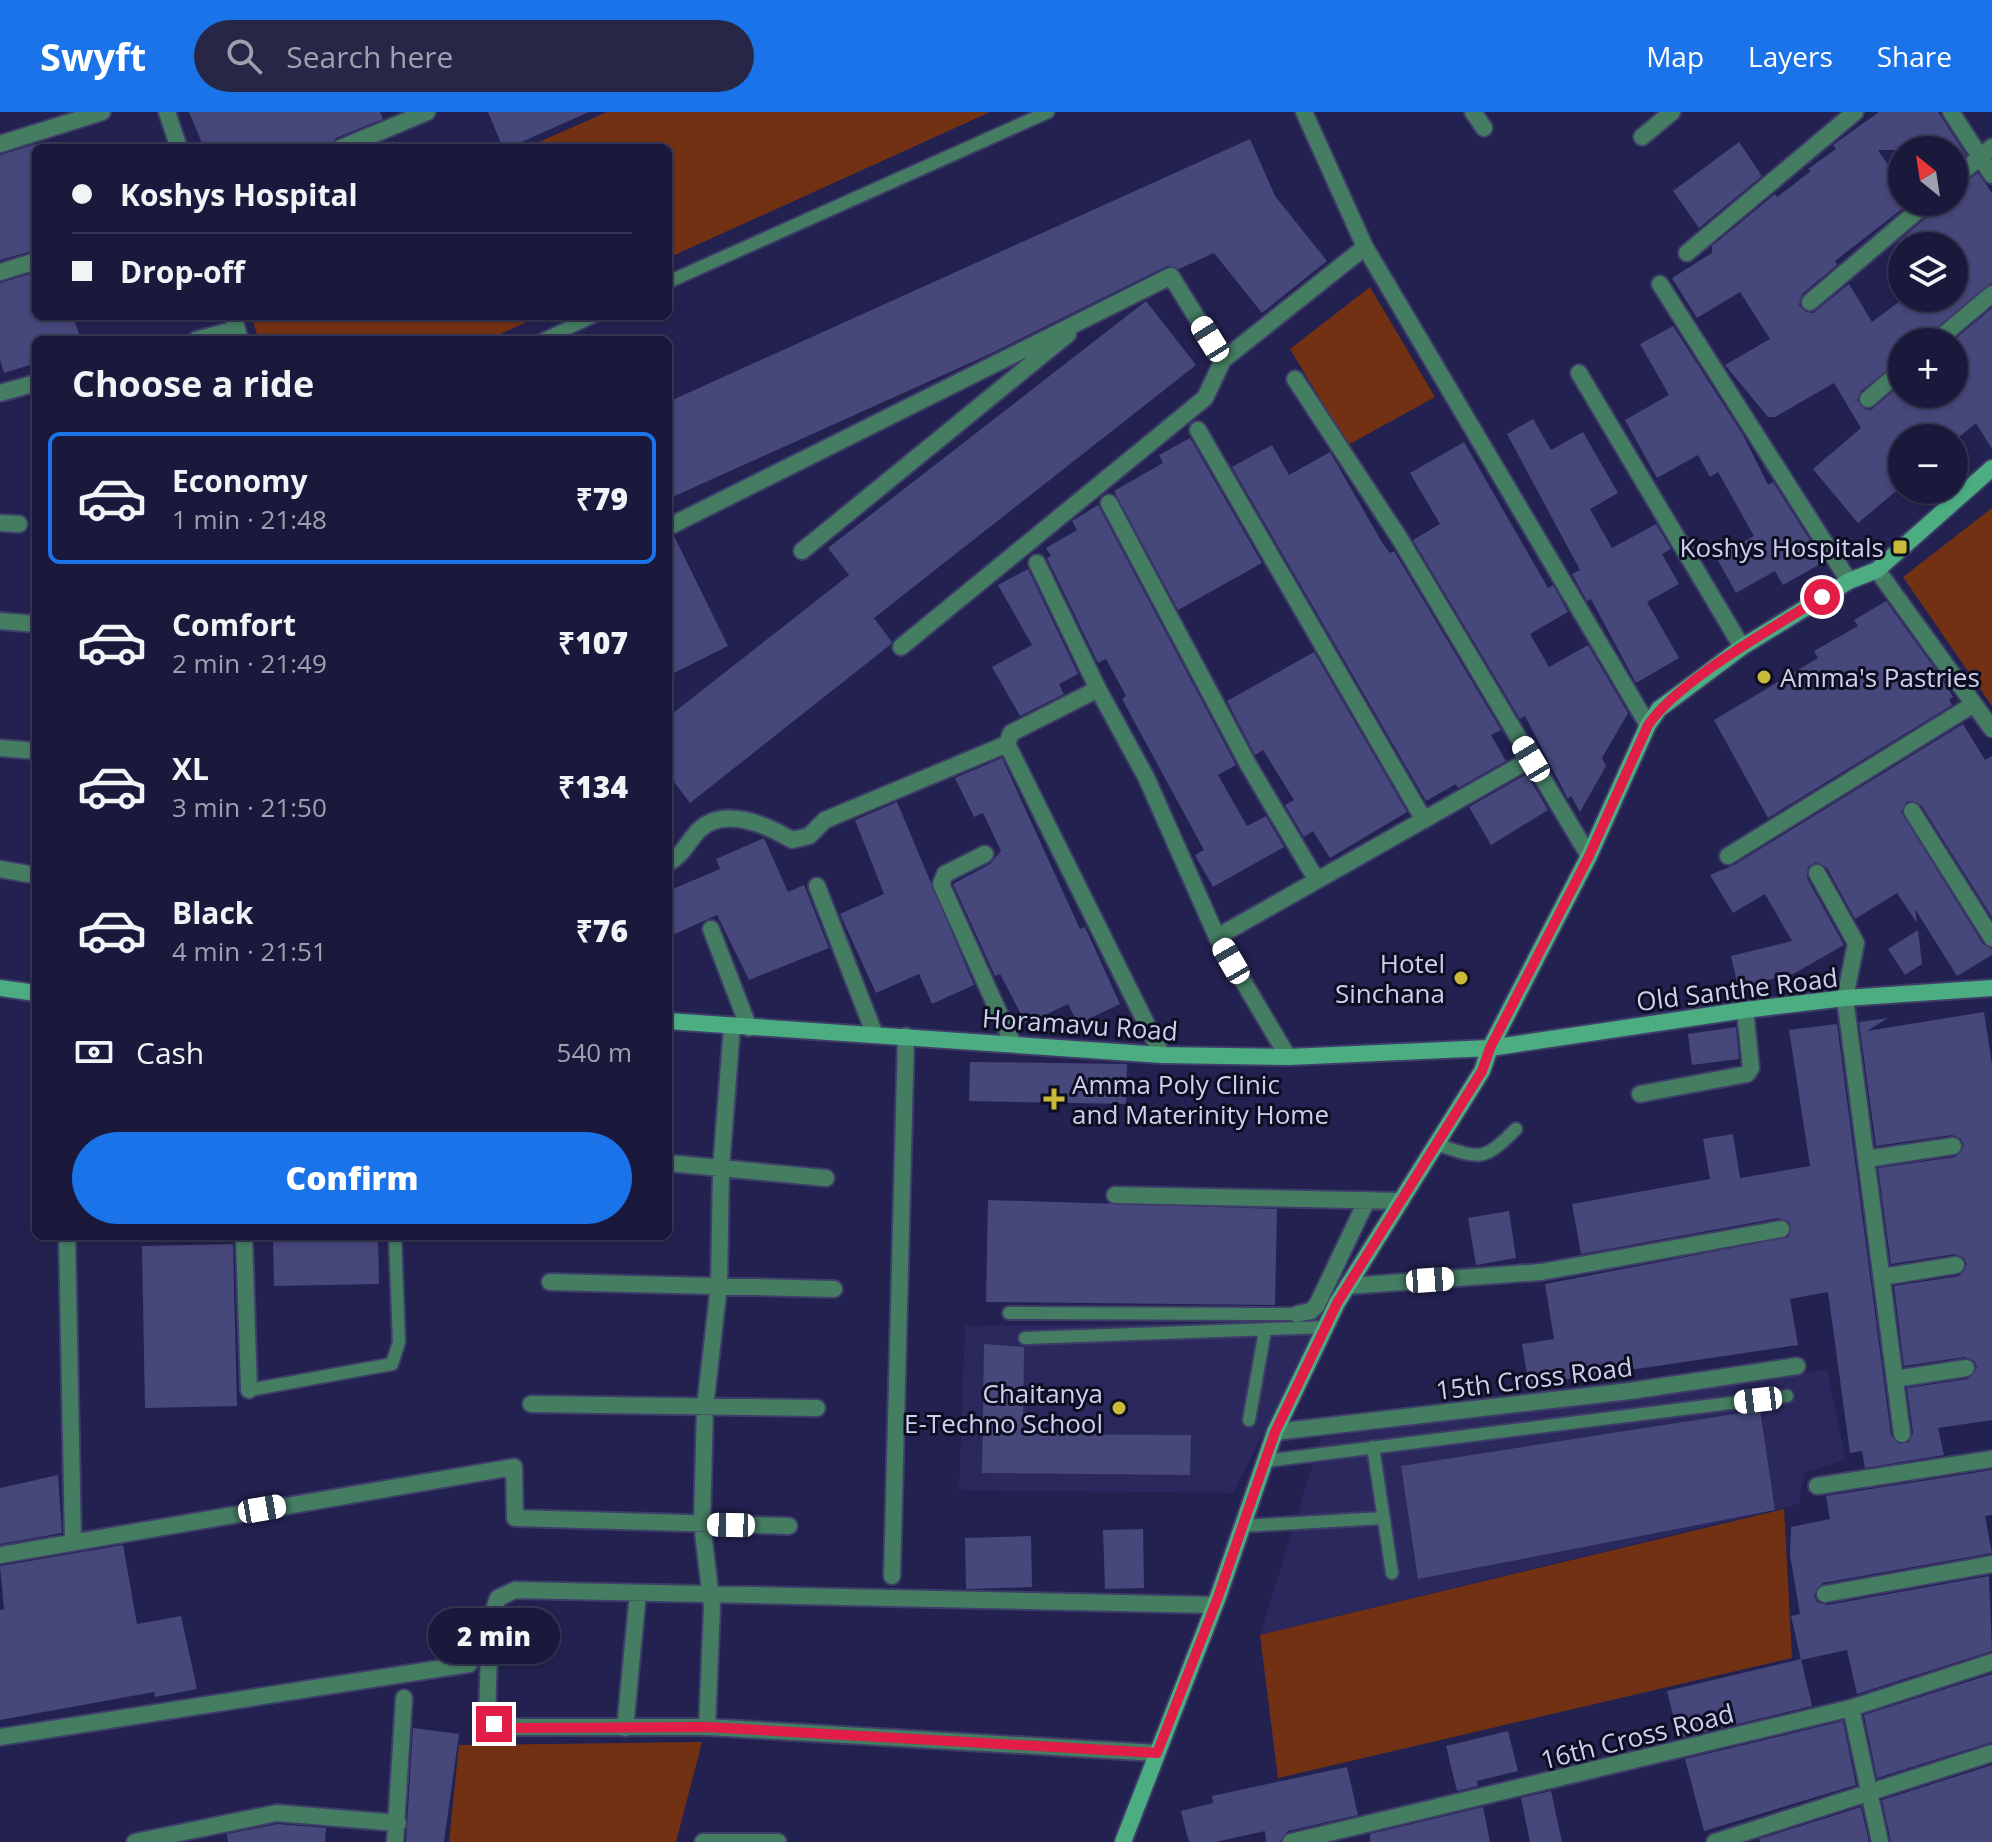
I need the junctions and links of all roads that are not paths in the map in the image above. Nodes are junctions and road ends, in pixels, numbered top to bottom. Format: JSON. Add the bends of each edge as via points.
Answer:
{"nodes":[{"id":1,"x":102,"y":112,"type":"edge"},
{"id":2,"x":167,"y":112,"type":"edge"},
{"id":3,"x":427,"y":112,"type":"edge"},
{"id":4,"x":1048,"y":112,"type":"edge"},
{"id":5,"x":1304,"y":112,"type":"edge"},
{"id":6,"x":1473,"y":112,"type":"edge"},
{"id":7,"x":1672,"y":112,"type":"edge"},
{"id":8,"x":1855,"y":112,"type":"edge"},
{"id":9,"x":1951,"y":112,"type":"edge"},
{"id":10,"x":1484,"y":128,"type":"dead end"},
{"id":11,"x":1642,"y":137,"type":"dead end"},
{"id":12,"x":0,"y":144,"type":"edge"},
{"id":13,"x":178,"y":144,"type":"edge"},
{"id":14,"x":351,"y":144,"type":"edge"},
{"id":15,"x":1986,"y":152,"type":"edge"},
{"id":16,"x":1968,"y":167,"type":"edge"},
{"id":17,"x":1992,"y":175,"type":"edge"},
{"id":18,"x":1911,"y":216,"type":"edge"},
{"id":19,"x":1365,"y":247,"type":"junction"},
{"id":20,"x":1687,"y":253,"type":"dead end"},
{"id":21,"x":32,"y":262,"type":"edge"},
{"id":22,"x":0,"y":272,"type":"edge"},
{"id":23,"x":672,"y":280,"type":"edge"},
{"id":24,"x":1660,"y":284,"type":"dead end"},
{"id":25,"x":1992,"y":294,"type":"edge"},
{"id":26,"x":1810,"y":302,"type":"dead end"},
{"id":27,"x":1091,"y":316,"type":"junction"},
{"id":28,"x":585,"y":320,"type":"edge"},
{"id":29,"x":236,"y":328,"type":"edge"},
{"id":30,"x":1952,"y":328,"type":"edge"},
{"id":31,"x":209,"y":336,"type":"edge"},
{"id":32,"x":551,"y":336,"type":"edge"},
{"id":33,"x":1223,"y":360,"type":"junction"},
{"id":34,"x":1579,"y":373,"type":"dead end"},
{"id":35,"x":1295,"y":379,"type":"dead end"},
{"id":36,"x":1888,"y":382,"type":"edge"},
{"id":37,"x":32,"y":384,"type":"edge"},
{"id":38,"x":0,"y":393,"type":"edge"},
{"id":39,"x":1868,"y":399,"type":"dead end"},
{"id":40,"x":1198,"y":430,"type":"dead end"},
{"id":41,"x":1992,"y":468,"type":"edge"},
{"id":42,"x":1109,"y":503,"type":"dead end"},
{"id":43,"x":0,"y":523,"type":"edge"},
{"id":44,"x":19,"y":524,"type":"dead end"},
{"id":45,"x":672,"y":525,"type":"edge"},
{"id":46,"x":802,"y":551,"type":"dead end"},
{"id":47,"x":1037,"y":563,"type":"dead end"},
{"id":48,"x":1877,"y":570,"type":"junction"},
{"id":49,"x":1849,"y":581,"type":"junction"},
{"id":50,"x":0,"y":621,"type":"edge"},
{"id":51,"x":32,"y":624,"type":"edge"},
{"id":52,"x":901,"y":647,"type":"dead end"},
{"id":53,"x":1742,"y":647,"type":"junction"},
{"id":54,"x":1098,"y":689,"type":"junction"},
{"id":55,"x":1974,"y":704,"type":"junction"},
{"id":56,"x":1648,"y":725,"type":"junction"},
{"id":57,"x":1992,"y":729,"type":"edge"},
{"id":58,"x":1007,"y":744,"type":"junction"},
{"id":59,"x":0,"y":748,"type":"edge"},
{"id":60,"x":32,"y":751,"type":"edge"},
{"id":61,"x":1531,"y":759,"type":"junction"},
{"id":62,"x":1912,"y":811,"type":"dead end"},
{"id":63,"x":1424,"y":820,"type":"junction"},
{"id":64,"x":985,"y":854,"type":"dead end"},
{"id":65,"x":1589,"y":856,"type":"junction"},
{"id":66,"x":1728,"y":856,"type":"dead end"},
{"id":67,"x":672,"y":861,"type":"edge"},
{"id":68,"x":0,"y":869,"type":"edge"},
{"id":69,"x":1817,"y":873,"type":"dead end"},
{"id":70,"x":28,"y":874,"type":"dead end"},
{"id":71,"x":1316,"y":879,"type":"junction"},
{"id":72,"x":817,"y":886,"type":"dead end"},
{"id":73,"x":711,"y":929,"type":"dead end"},
{"id":74,"x":1217,"y":937,"type":"junction"},
{"id":75,"x":1992,"y":938,"type":"edge"},
{"id":76,"x":0,"y":988,"type":"edge"},
{"id":77,"x":1992,"y":988,"type":"edge"},
{"id":78,"x":32,"y":992,"type":"edge"},
{"id":79,"x":1845,"y":998,"type":"junction"},
{"id":80,"x":1745,"y":1010,"type":"junction"},
{"id":81,"x":672,"y":1021,"type":"edge"},
{"id":82,"x":741,"y":1028,"type":"junction"},
{"id":83,"x":875,"y":1035,"type":"junction"},
{"id":84,"x":906,"y":1036,"type":"junction"},
{"id":85,"x":1013,"y":1044,"type":"junction"},
{"id":86,"x":1490,"y":1048,"type":"junction"},
{"id":87,"x":1162,"y":1055,"type":"junction"},
{"id":88,"x":1288,"y":1057,"type":"junction"},
{"id":89,"x":1640,"y":1094,"type":"dead end"},
{"id":90,"x":1516,"y":1129,"type":"dead end"},
{"id":91,"x":1436,"y":1144,"type":"junction"},
{"id":92,"x":1953,"y":1146,"type":"dead end"},
{"id":93,"x":1866,"y":1159,"type":"junction"},
{"id":94,"x":672,"y":1163,"type":"edge"},
{"id":95,"x":721,"y":1168,"type":"junction"},
{"id":96,"x":826,"y":1178,"type":"dead end"},
{"id":97,"x":1115,"y":1195,"type":"dead end"},
{"id":98,"x":1367,"y":1200,"type":"junction"},
{"id":99,"x":1401,"y":1201,"type":"junction"},
{"id":100,"x":1781,"y":1229,"type":"dead end"},
{"id":101,"x":67,"y":1240,"type":"edge"},
{"id":102,"x":244,"y":1240,"type":"edge"},
{"id":103,"x":395,"y":1240,"type":"edge"},
{"id":104,"x":1956,"y":1265,"type":"dead end"},
{"id":105,"x":1882,"y":1277,"type":"junction"},
{"id":106,"x":550,"y":1282,"type":"dead end"},
{"id":107,"x":719,"y":1285,"type":"junction"},
{"id":108,"x":1348,"y":1286,"type":"junction"},
{"id":109,"x":834,"y":1289,"type":"dead end"},
{"id":110,"x":1009,"y":1313,"type":"dead end"},
{"id":111,"x":1297,"y":1314,"type":"joint"},
{"id":112,"x":1326,"y":1327,"type":"junction"},
{"id":113,"x":1265,"y":1331,"type":"junction"},
{"id":114,"x":1025,"y":1338,"type":"dead end"},
{"id":115,"x":1797,"y":1366,"type":"dead end"},
{"id":116,"x":1966,"y":1368,"type":"dead end"},
{"id":117,"x":1895,"y":1379,"type":"junction"},
{"id":118,"x":249,"y":1390,"type":"joint"},
{"id":119,"x":1787,"y":1396,"type":"dead end"},
{"id":120,"x":531,"y":1404,"type":"dead end"},
{"id":121,"x":705,"y":1407,"type":"junction"},
{"id":122,"x":817,"y":1408,"type":"dead end"},
{"id":123,"x":1249,"y":1420,"type":"dead end"},
{"id":124,"x":1275,"y":1432,"type":"junction"},
{"id":125,"x":1902,"y":1434,"type":"dead end"},
{"id":126,"x":1373,"y":1447,"type":"junction"},
{"id":127,"x":1992,"y":1459,"type":"edge"},
{"id":128,"x":1265,"y":1461,"type":"junction"},
{"id":129,"x":1817,"y":1486,"type":"dead end"},
{"id":130,"x":1384,"y":1518,"type":"junction"},
{"id":131,"x":702,"y":1524,"type":"junction"},
{"id":132,"x":789,"y":1526,"type":"dead end"},
{"id":133,"x":1242,"y":1526,"type":"junction"},
{"id":134,"x":73,"y":1541,"type":"junction"},
{"id":135,"x":0,"y":1555,"type":"edge"},
{"id":136,"x":1992,"y":1564,"type":"edge"},
{"id":137,"x":1392,"y":1573,"type":"dead end"},
{"id":138,"x":892,"y":1576,"type":"dead end"},
{"id":139,"x":638,"y":1593,"type":"junction"},
{"id":140,"x":1825,"y":1594,"type":"dead end"},
{"id":141,"x":711,"y":1595,"type":"junction"},
{"id":142,"x":1214,"y":1605,"type":"junction"},
{"id":143,"x":1992,"y":1662,"type":"edge"},
{"id":144,"x":469,"y":1664,"type":"dead end"},
{"id":145,"x":404,"y":1698,"type":"dead end"},
{"id":146,"x":1851,"y":1708,"type":"junction"},
{"id":147,"x":707,"y":1727,"type":"junction"},
{"id":148,"x":625,"y":1728,"type":"junction"},
{"id":149,"x":0,"y":1737,"type":"edge"},
{"id":150,"x":1157,"y":1753,"type":"junction"},
{"id":151,"x":1992,"y":1753,"type":"edge"},
{"id":152,"x":1868,"y":1793,"type":"junction"},
{"id":153,"x":398,"y":1823,"type":"junction"},
{"id":154,"x":193,"y":1836,"type":"edge"},
{"id":155,"x":135,"y":1842,"type":"edge"},
{"id":156,"x":395,"y":1842,"type":"edge"},
{"id":157,"x":703,"y":1842,"type":"edge"},
{"id":158,"x":778,"y":1842,"type":"edge"},
{"id":159,"x":1123,"y":1842,"type":"edge"},
{"id":160,"x":1291,"y":1842,"type":"edge"},
{"id":161,"x":1715,"y":1842,"type":"edge"},
{"id":162,"x":1880,"y":1842,"type":"edge"}],
"edges":[{"from":1,"to":12,"type":"street"},
{"from":2,"to":13,"type":"street"},
{"from":3,"to":14,"type":"street"},
{"from":4,"to":23,"type":"lane"},
{"from":5,"to":19,"type":"street"},
{"from":6,"to":10,"type":"street"},
{"from":7,"to":11,"type":"street"},
{"from":8,"to":20,"type":"street"},
{"from":9,"to":15,"type":"street"},
{"from":15,"to":16,"type":"street"},
{"from":15,"to":17,"type":"street"},
{"from":18,"to":26,"type":"street"},
{"from":19,"to":33,"type":"street"},
{"from":19,"to":56,"type":"street"},
{"from":21,"to":22,"type":"street"},
{"from":24,"to":49,"type":"street"},
{"from":25,"to":30,"type":"street"},
{"from":27,"to":33,"type":"street","via":[[1171,276]]},
{"from":27,"to":45,"type":"street"},
{"from":27,"to":46,"type":"street"},
{"from":28,"to":32,"type":"lane"},
{"from":29,"to":31,"type":"street"},
{"from":33,"to":52,"type":"street","via":[[1205,398]]},
{"from":34,"to":53,"type":"street"},
{"from":35,"to":61,"type":"street","via":[[1400,539]]},
{"from":36,"to":39,"type":"street"},
{"from":37,"to":38,"type":"street"},
{"from":40,"to":63,"type":"street"},
{"from":41,"to":48,"type":"main road"},
{"from":42,"to":71,"type":"street","via":[[1249,766]]},
{"from":43,"to":44,"type":"street"},
{"from":47,"to":54,"type":"street"},
{"from":48,"to":49,"type":"main road"},
{"from":48,"to":55,"type":"street"},
{"from":49,"to":53,"type":"main road"},
{"from":50,"to":51,"type":"street"},
{"from":53,"to":56,"type":"main road","via":[[1659,709]]},
{"from":54,"to":58,"type":"street","via":[[1011,733]]},
{"from":54,"to":74,"type":"street","via":[[1146,777]]},
{"from":55,"to":57,"type":"street"},
{"from":55,"to":66,"type":"street"},
{"from":56,"to":65,"type":"main road"},
{"from":58,"to":67,"type":"street","via":[[825,820],[809,836],[792,840],[737,817],[701,828]]},
{"from":58,"to":87,"type":"street"},
{"from":59,"to":60,"type":"street"},
{"from":61,"to":63,"type":"street"},
{"from":61,"to":65,"type":"street"},
{"from":62,"to":75,"type":"street"},
{"from":63,"to":71,"type":"street"},
{"from":64,"to":85,"type":"street","via":[[945,874],[941,884]]},
{"from":65,"to":86,"type":"main road"},
{"from":68,"to":70,"type":"street"},
{"from":69,"to":79,"type":"street","via":[[1856,943]]},
{"from":71,"to":74,"type":"street"},
{"from":72,"to":83,"type":"street"},
{"from":73,"to":82,"type":"street"},
{"from":74,"to":88,"type":"street"},
{"from":76,"to":78,"type":"main road"},
{"from":77,"to":79,"type":"main road","name":"Old Santhe Road"},
{"from":79,"to":80,"type":"main road","name":"Old Santhe Road"},
{"from":79,"to":93,"type":"street"},
{"from":80,"to":86,"type":"main road","name":"Old Santhe Road"},
{"from":80,"to":89,"type":"street","via":[[1751,1068],[1747,1074]]},
{"from":81,"to":82,"type":"main road","name":"Horamavu Road"},
{"from":82,"to":83,"type":"main road","name":"Horamavu Road"},
{"from":82,"to":95,"type":"street"},
{"from":83,"to":84,"type":"main road","name":"Horamavu Road"},
{"from":84,"to":85,"type":"main road","name":"Horamavu Road"},
{"from":84,"to":138,"type":"street"},
{"from":85,"to":87,"type":"main road","name":"Horamavu Road"},
{"from":86,"to":88,"type":"main road","name":"Horamavu Road"},
{"from":86,"to":91,"type":"main road","via":[[1482,1071]]},
{"from":87,"to":88,"type":"main road","name":"Horamavu Road"},
{"from":90,"to":91,"type":"lane","via":[[1492,1153],[1470,1156]]},
{"from":91,"to":99,"type":"main road"},
{"from":92,"to":93,"type":"street"},
{"from":93,"to":105,"type":"street"},
{"from":94,"to":95,"type":"street"},
{"from":95,"to":96,"type":"street"},
{"from":95,"to":107,"type":"street"},
{"from":97,"to":98,"type":"street"},
{"from":98,"to":99,"type":"street"},
{"from":98,"to":111,"type":"street","via":[[1317,1305]]},
{"from":99,"to":108,"type":"main road"},
{"from":100,"to":108,"type":"street","via":[[1541,1272]]},
{"from":101,"to":134,"type":"street"},
{"from":102,"to":118,"type":"street"},
{"from":103,"to":118,"type":"lane","via":[[399,1342],[392,1364]]},
{"from":104,"to":105,"type":"street"},
{"from":105,"to":117,"type":"street"},
{"from":106,"to":107,"type":"street"},
{"from":107,"to":109,"type":"street"},
{"from":107,"to":121,"type":"street"},
{"from":108,"to":112,"type":"main road"},
{"from":110,"to":111,"type":"lane"},
{"from":112,"to":113,"type":"lane"},
{"from":112,"to":124,"type":"main road"},
{"from":113,"to":114,"type":"lane"},
{"from":113,"to":123,"type":"lane"},
{"from":115,"to":124,"type":"street","name":"15th Cross Road"},
{"from":116,"to":117,"type":"street"},
{"from":117,"to":125,"type":"street"},
{"from":119,"to":126,"type":"lane"},
{"from":120,"to":121,"type":"street"},
{"from":121,"to":122,"type":"street"},
{"from":121,"to":131,"type":"street"},
{"from":124,"to":128,"type":"main road"},
{"from":126,"to":128,"type":"lane"},
{"from":126,"to":130,"type":"lane"},
{"from":127,"to":129,"type":"street"},
{"from":128,"to":133,"type":"main road"},
{"from":130,"to":133,"type":"lane"},
{"from":130,"to":137,"type":"lane"},
{"from":131,"to":132,"type":"street"},
{"from":131,"to":134,"type":"street","via":[[515,1518],[514,1467]]},
{"from":131,"to":141,"type":"street"},
{"from":133,"to":142,"type":"main road"},
{"from":134,"to":135,"type":"street"},
{"from":136,"to":140,"type":"street"},
{"from":139,"to":141,"type":"street"},
{"from":139,"to":148,"type":"street"},
{"from":139,"to":148,"type":"street","via":[[515,1590],[498,1598],[490,1621],[486,1705],[494,1724]]},
{"from":141,"to":142,"type":"street"},
{"from":141,"to":147,"type":"street"},
{"from":142,"to":150,"type":"main road"},
{"from":143,"to":146,"type":"street","name":"16th Cross Road"},
{"from":144,"to":149,"type":"street"},
{"from":145,"to":153,"type":"street"},
{"from":146,"to":152,"type":"street"},
{"from":146,"to":160,"type":"street","name":"16th Cross Road"},
{"from":147,"to":148,"type":"street"},
{"from":147,"to":150,"type":"street"},
{"from":150,"to":159,"type":"main road"},
{"from":151,"to":152,"type":"street"},
{"from":152,"to":161,"type":"street"},
{"from":152,"to":162,"type":"street"},
{"from":153,"to":154,"type":"street","via":[[277,1813]]},
{"from":153,"to":156,"type":"street"},
{"from":154,"to":155,"type":"street"},
{"from":157,"to":158,"type":"street"}]}
